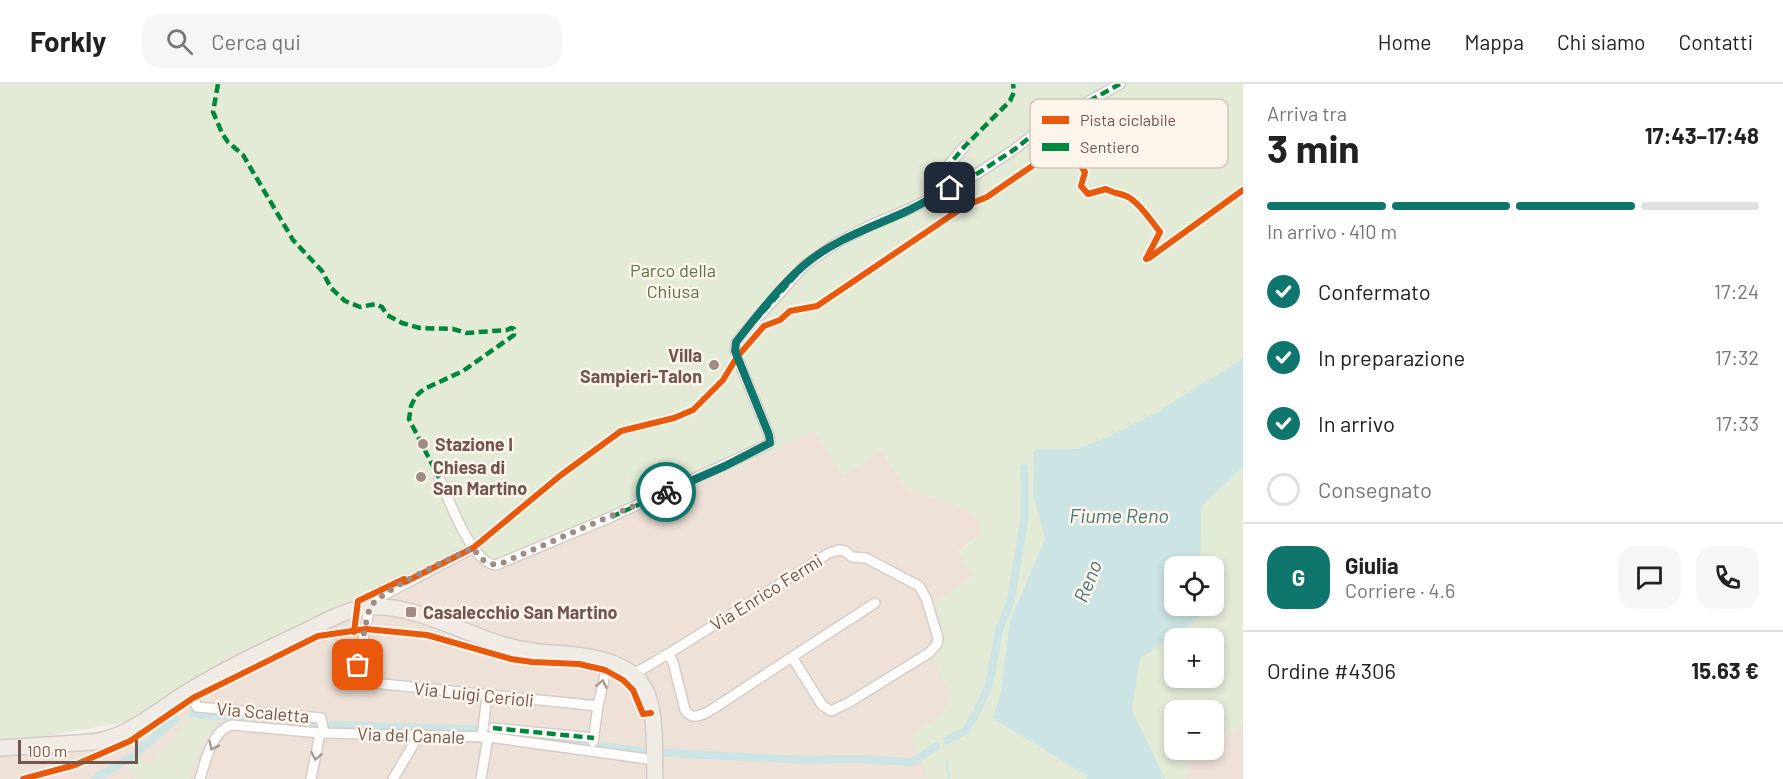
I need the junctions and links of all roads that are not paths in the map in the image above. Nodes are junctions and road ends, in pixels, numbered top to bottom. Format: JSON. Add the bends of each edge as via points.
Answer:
{"nodes":[{"id":1,"x":1120,"y":84,"type":"edge"},
{"id":2,"x":1093,"y":99,"type":"edge"},
{"id":3,"x":1030,"y":137,"type":"edge"},
{"id":4,"x":965,"y":146,"type":"dead end"},
{"id":5,"x":937,"y":195,"type":"junction"},
{"id":6,"x":439,"y":478,"type":"dead end"},
{"id":7,"x":473,"y":548,"type":"junction"},
{"id":8,"x":875,"y":603,"type":"dead end"},
{"id":9,"x":370,"y":607,"type":"junction"},
{"id":10,"x":668,"y":654,"type":"junction"},
{"id":11,"x":792,"y":657,"type":"junction"},
{"id":12,"x":608,"y":661,"type":"junction"},
{"id":13,"x":634,"y":674,"type":"junction"},
{"id":14,"x":487,"y":696,"type":"junction"},
{"id":15,"x":195,"y":701,"type":"dead end"},
{"id":16,"x":598,"y":706,"type":"junction"},
{"id":17,"x":493,"y":728,"type":"dead end"},
{"id":18,"x":322,"y":733,"type":"junction"},
{"id":19,"x":419,"y":735,"type":"junction"},
{"id":20,"x":485,"y":737,"type":"junction"},
{"id":21,"x":594,"y":738,"type":"junction"},
{"id":22,"x":0,"y":748,"type":"edge"},
{"id":23,"x":592,"y":750,"type":"junction"},
{"id":24,"x":655,"y":760,"type":"junction"},
{"id":25,"x":200,"y":779,"type":"edge"},
{"id":26,"x":311,"y":779,"type":"edge"},
{"id":27,"x":393,"y":779,"type":"edge"},
{"id":28,"x":482,"y":779,"type":"edge"},
{"id":29,"x":656,"y":779,"type":"edge"}],
"edges":[{"from":1,"to":2,"type":"street"},
{"from":3,"to":5,"type":"street","via":[[966,181]]},
{"from":4,"to":5,"type":"street","via":[[942,173]]},
{"from":5,"to":7,"type":"street","via":[[838,242],[805,265],[736,342],[737,357],[769,435],[768,444],[500,564],[490,564]]},
{"from":6,"to":7,"type":"street"},
{"from":7,"to":9,"type":"street","via":[[397,587]]},
{"from":8,"to":11,"type":"street"},
{"from":9,"to":12,"type":"main road","via":[[411,612],[511,648]]},
{"from":9,"to":14,"type":"street","name":"Via Luigi Cerioli","via":[[354,681]]},
{"from":9,"to":22,"type":"main road","via":[[338,616],[229,669],[108,739]]},
{"from":10,"to":11,"type":"street","via":[[687,713],[695,717]]},
{"from":10,"to":11,"type":"street","name":"Via Enrico Fermi","via":[[827,554],[840,550],[852,557],[866,558],[920,586],[938,638],[934,649],[831,711],[822,705]]},
{"from":10,"to":13,"type":"street"},
{"from":12,"to":13,"type":"main road"},
{"from":16,"to":12,"type":"street","one_way":true},
{"from":13,"to":24,"type":"main road","via":[[650,703]]},
{"from":14,"to":16,"type":"street","name":"Via Luigi Cerioli"},
{"from":14,"to":20,"type":"street"},
{"from":15,"to":18,"type":"street","name":"Via Scaletta","via":[[196,706],[321,718]]},
{"from":16,"to":21,"type":"street"},
{"from":17,"to":21,"type":"street"},
{"from":18,"to":19,"type":"street","name":"Via del Canale"},
{"from":18,"to":25,"type":"street","name":"Via del Canale","one_way":true,"via":[[228,726],[211,747]]},
{"from":18,"to":26,"type":"street","one_way":true},
{"from":19,"to":20,"type":"street","name":"Via del Canale"},
{"from":19,"to":27,"type":"street"},
{"from":20,"to":23,"type":"street","name":"Via del Canale"},
{"from":20,"to":28,"type":"street"},
{"from":21,"to":23,"type":"street"},
{"from":23,"to":24,"type":"street","name":"Via del Canale"},
{"from":24,"to":29,"type":"main road"}]}
